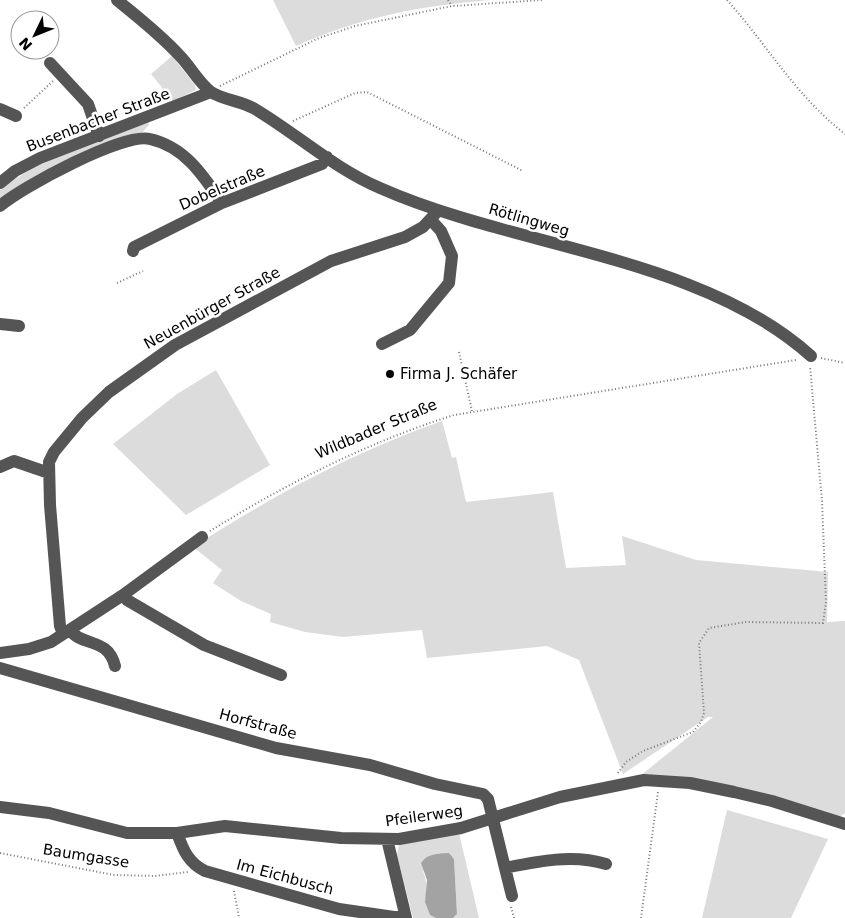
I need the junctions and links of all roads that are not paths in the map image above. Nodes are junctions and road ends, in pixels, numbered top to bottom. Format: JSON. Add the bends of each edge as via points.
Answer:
{"nodes":[{"id":1,"x":117,"y":0,"type":"edge"},
{"id":2,"x":50,"y":63,"type":"dead end"},
{"id":3,"x":212,"y":92,"type":"junction"},
{"id":4,"x":0,"y":109,"type":"edge"},
{"id":5,"x":16,"y":116,"type":"road end"},
{"id":6,"x":99,"y":136,"type":"junction"},
{"id":7,"x":327,"y":157,"type":"junction"},
{"id":8,"x":0,"y":183,"type":"edge"},
{"id":9,"x":222,"y":203,"type":"junction"},
{"id":10,"x":0,"y":206,"type":"edge"},
{"id":11,"x":434,"y":216,"type":"junction"},
{"id":12,"x":133,"y":252,"type":"dead end"},
{"id":13,"x":0,"y":324,"type":"edge"},
{"id":14,"x":19,"y":326,"type":"dead end"},
{"id":15,"x":382,"y":344,"type":"dead end"},
{"id":16,"x":811,"y":356,"type":"road end"},
{"id":17,"x":0,"y":467,"type":"edge"},
{"id":18,"x":49,"y":473,"type":"junction"},
{"id":19,"x":202,"y":537,"type":"road end"},
{"id":20,"x":123,"y":595,"type":"junction"},
{"id":21,"x":67,"y":632,"type":"junction"},
{"id":22,"x":0,"y":654,"type":"edge"},
{"id":23,"x":115,"y":666,"type":"dead end"},
{"id":24,"x":0,"y":668,"type":"edge"},
{"id":25,"x":281,"y":675,"type":"dead end"},
{"id":26,"x":0,"y":807,"type":"edge"},
{"id":27,"x":493,"y":820,"type":"junction"},
{"id":28,"x":845,"y":824,"type":"edge"},
{"id":29,"x":176,"y":832,"type":"junction"},
{"id":30,"x":387,"y":839,"type":"junction"},
{"id":31,"x":606,"y":864,"type":"dead end"},
{"id":32,"x":505,"y":868,"type":"junction"},
{"id":33,"x":512,"y":896,"type":"dead end"},
{"id":34,"x":406,"y":916,"type":"edge"}],
"edges":[{"from":1,"to":3,"type":"street","via":[[168,43]]},
{"from":2,"to":6,"type":"street","via":[[88,104]]},
{"from":3,"to":6,"type":"street","name":"Busenbacher Straße"},
{"from":3,"to":7,"type":"street","name":"Rötlingweg","via":[[247,104]]},
{"from":4,"to":5,"type":"street"},
{"from":6,"to":8,"type":"street","name":"Busenbacher Straße","via":[[40,158]]},
{"from":7,"to":9,"type":"street","name":"Dobelstraße","via":[[322,164]]},
{"from":7,"to":11,"type":"street","name":"Rötlingweg","via":[[378,188]]},
{"from":9,"to":10,"type":"street","via":[[183,153],[142,137],[74,162],[37,180]]},
{"from":9,"to":12,"type":"street","name":"Dobelstraße","via":[[134,246]]},
{"from":11,"to":15,"type":"street","via":[[452,256],[449,283],[410,330]]},
{"from":11,"to":16,"type":"street","name":"Rötlingweg","via":[[669,277],[731,304],[796,342]]},
{"from":11,"to":18,"type":"street","name":"Neuenbürger Straße","via":[[411,234],[331,261],[175,345],[109,392],[82,418],[54,452],[49,462]]},
{"from":13,"to":14,"type":"street"},
{"from":17,"to":18,"type":"street","via":[[14,461]]},
{"from":18,"to":21,"type":"street","name":"Neuenbürger Straße","via":[[60,626]]},
{"from":19,"to":20,"type":"street"},
{"from":20,"to":21,"type":"street"},
{"from":20,"to":25,"type":"street","via":[[204,644]]},
{"from":21,"to":22,"type":"street","via":[[40,647]]},
{"from":21,"to":23,"type":"street","via":[[100,644]]},
{"from":24,"to":27,"type":"street","name":"Horfstraße","via":[[276,748],[370,765],[483,794],[488,799]]},
{"from":26,"to":29,"type":"street","name":"Pfeilerweg","via":[[49,814],[127,833]]},
{"from":27,"to":28,"type":"street","name":"Pfeilerweg","via":[[560,797],[644,780],[690,783],[734,792]]},
{"from":27,"to":30,"type":"street","name":"Pfeilerweg"},
{"from":27,"to":32,"type":"street"},
{"from":29,"to":30,"type":"street","name":"Pfeilerweg","via":[[225,826],[341,838]]},
{"from":29,"to":34,"type":"street","name":"Im Eichbusch","via":[[184,852],[197,867],[339,909]]},
{"from":30,"to":34,"type":"street"},
{"from":31,"to":32,"type":"street","via":[[590,859],[562,859]]},
{"from":32,"to":33,"type":"street"}]}
